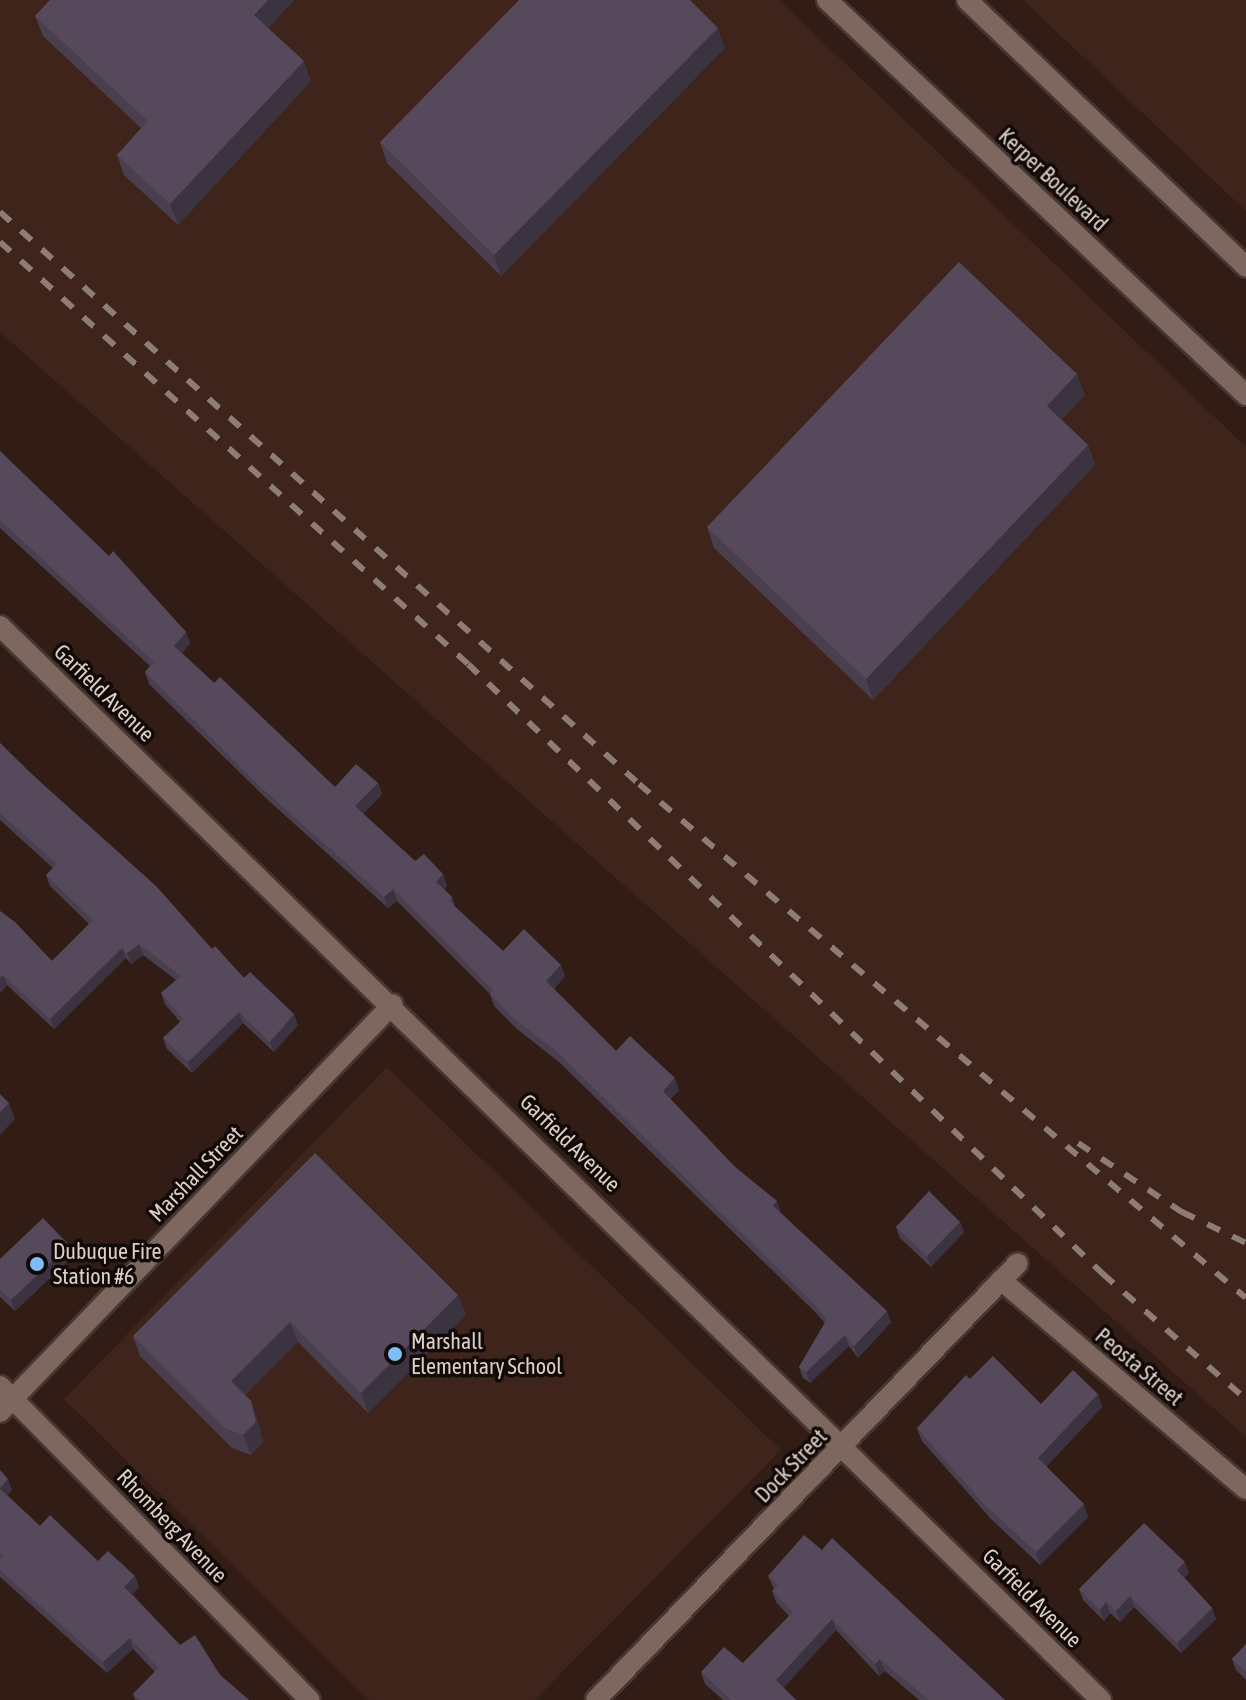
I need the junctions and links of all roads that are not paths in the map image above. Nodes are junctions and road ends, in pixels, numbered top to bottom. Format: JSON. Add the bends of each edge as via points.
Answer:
{"nodes":[{"id":1,"x":827,"y":0,"type":"edge"},
{"id":2,"x":967,"y":0,"type":"edge"},
{"id":3,"x":1246,"y":267,"type":"edge"},
{"id":4,"x":1246,"y":395,"type":"edge"},
{"id":5,"x":0,"y":626,"type":"edge"},
{"id":6,"x":393,"y":1004,"type":"junction"},
{"id":7,"x":1018,"y":1263,"type":"dead end"},
{"id":8,"x":1001,"y":1280,"type":"junction"},
{"id":9,"x":4,"y":1399,"type":"edge"},
{"id":10,"x":845,"y":1446,"type":"junction"},
{"id":11,"x":1246,"y":1489,"type":"edge"},
{"id":12,"x":310,"y":1700,"type":"edge"},
{"id":13,"x":596,"y":1700,"type":"edge"},
{"id":14,"x":1101,"y":1700,"type":"edge"}],
"edges":[{"from":1,"to":4,"type":"street","name":"Kerper Boulevard"},
{"from":2,"to":3,"type":"street"},
{"from":5,"to":6,"type":"street","name":"Garfield Avenue"},
{"from":6,"to":9,"type":"street","name":"Marshall Street"},
{"from":6,"to":10,"type":"street","name":"Garfield Avenue"},
{"from":7,"to":8,"type":"street","name":"Dock Street"},
{"from":8,"to":10,"type":"street","name":"Dock Street"},
{"from":8,"to":11,"type":"street","name":"Peosta Street"},
{"from":9,"to":12,"type":"street","name":"Rhomberg Avenue"},
{"from":10,"to":13,"type":"street","name":"Dock Street"},
{"from":10,"to":14,"type":"street","name":"Garfield Avenue"}]}
